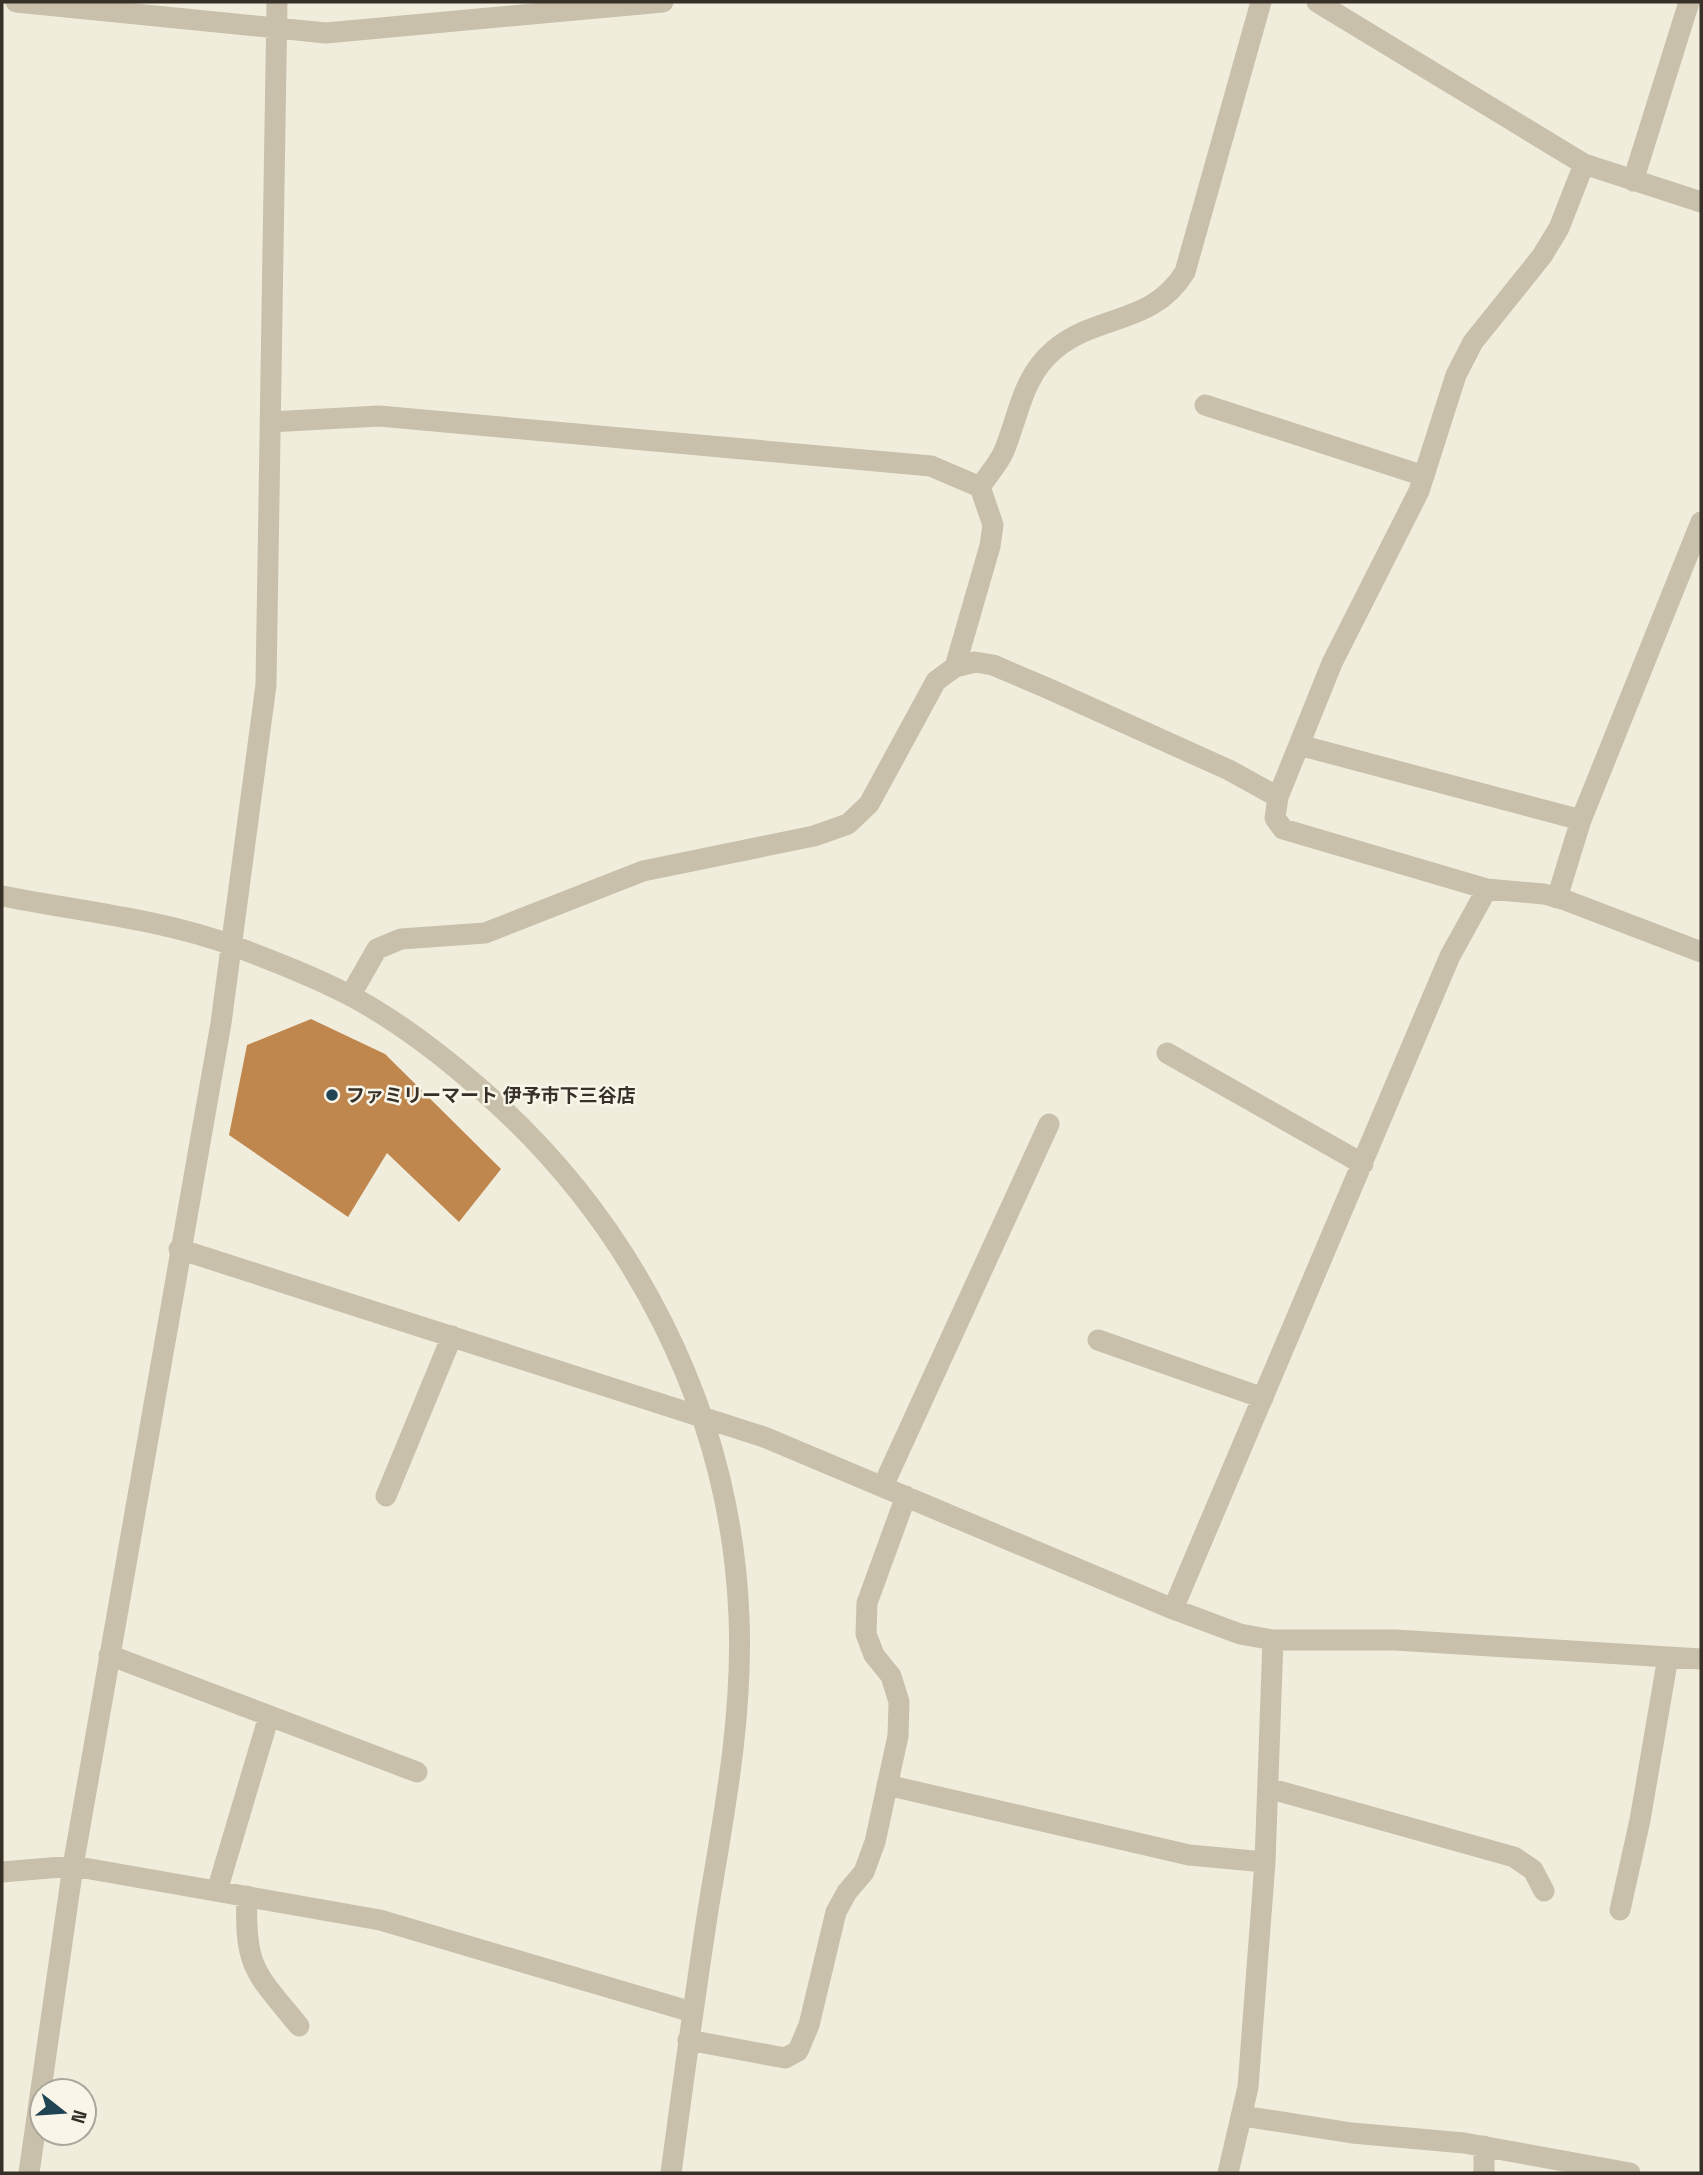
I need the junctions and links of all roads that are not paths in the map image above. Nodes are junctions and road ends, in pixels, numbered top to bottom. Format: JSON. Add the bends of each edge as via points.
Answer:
{"nodes":[{"id":1,"x":16,"y":2,"type":"edge"},
{"id":2,"x":277,"y":2,"type":"edge"},
{"id":3,"x":663,"y":2,"type":"edge"},
{"id":4,"x":1261,"y":2,"type":"edge"},
{"id":5,"x":1317,"y":2,"type":"edge"},
{"id":6,"x":1689,"y":2,"type":"edge"},
{"id":7,"x":276,"y":28,"type":"junction"},
{"id":8,"x":1584,"y":164,"type":"junction"},
{"id":9,"x":1633,"y":181,"type":"junction"},
{"id":10,"x":1701,"y":202,"type":"edge"},
{"id":11,"x":1205,"y":405,"type":"dead end"},
{"id":12,"x":270,"y":422,"type":"junction"},
{"id":13,"x":1424,"y":476,"type":"junction"},
{"id":14,"x":980,"y":486,"type":"junction"},
{"id":15,"x":1701,"y":522,"type":"edge"},
{"id":16,"x":955,"y":667,"type":"junction"},
{"id":17,"x":1299,"y":745,"type":"junction"},
{"id":18,"x":1278,"y":797,"type":"junction"},
{"id":19,"x":1581,"y":820,"type":"junction"},
{"id":20,"x":1487,"y":889,"type":"junction"},
{"id":21,"x":2,"y":896,"type":"edge"},
{"id":22,"x":1557,"y":898,"type":"junction"},
{"id":23,"x":232,"y":946,"type":"junction"},
{"id":24,"x":1701,"y":952,"type":"edge"},
{"id":25,"x":350,"y":996,"type":"junction"},
{"id":26,"x":1167,"y":1053,"type":"dead end"},
{"id":27,"x":1049,"y":1124,"type":"dead end"},
{"id":28,"x":1363,"y":1164,"type":"junction"},
{"id":29,"x":179,"y":1249,"type":"junction"},
{"id":30,"x":452,"y":1336,"type":"junction"},
{"id":31,"x":1098,"y":1340,"type":"dead end"},
{"id":32,"x":1263,"y":1398,"type":"junction"},
{"id":33,"x":702,"y":1415,"type":"junction"},
{"id":34,"x":883,"y":1486,"type":"junction"},
{"id":35,"x":386,"y":1496,"type":"dead end"},
{"id":36,"x":906,"y":1496,"type":"junction"},
{"id":37,"x":1173,"y":1609,"type":"junction"},
{"id":38,"x":1273,"y":1640,"type":"junction"},
{"id":39,"x":109,"y":1655,"type":"junction"},
{"id":40,"x":1668,"y":1657,"type":"junction"},
{"id":41,"x":1701,"y":1659,"type":"edge"},
{"id":42,"x":270,"y":1716,"type":"junction"},
{"id":43,"x":416,"y":1772,"type":"dead end"},
{"id":44,"x":887,"y":1785,"type":"junction"},
{"id":45,"x":1268,"y":1788,"type":"junction"},
{"id":46,"x":1265,"y":1863,"type":"junction"},
{"id":47,"x":73,"y":1866,"type":"junction"},
{"id":48,"x":2,"y":1872,"type":"edge"},
{"id":49,"x":217,"y":1891,"type":"junction"},
{"id":50,"x":1544,"y":1892,"type":"dead end"},
{"id":51,"x":247,"y":1896,"type":"junction"},
{"id":52,"x":1620,"y":1910,"type":"dead end"},
{"id":53,"x":692,"y":2012,"type":"junction"},
{"id":54,"x":299,"y":2026,"type":"dead end"},
{"id":55,"x":688,"y":2040,"type":"junction"},
{"id":56,"x":1243,"y":2116,"type":"junction"},
{"id":57,"x":1484,"y":2146,"type":"junction"},
{"id":58,"x":29,"y":2173,"type":"edge"},
{"id":59,"x":671,"y":2173,"type":"edge"},
{"id":60,"x":1228,"y":2173,"type":"edge"},
{"id":61,"x":1483,"y":2173,"type":"edge"},
{"id":62,"x":1630,"y":2173,"type":"edge"}],
"edges":[{"from":1,"to":7,"type":"street"},
{"from":2,"to":7,"type":"street"},
{"from":3,"to":7,"type":"street","via":[[326,33]]},
{"from":4,"to":14,"type":"street","via":[[1185,272],[1173,292],[1149,308],[1069,338],[1052,351],[1034,371],[1003,453]]},
{"from":5,"to":8,"type":"street"},
{"from":6,"to":9,"type":"street"},
{"from":7,"to":12,"type":"street"},
{"from":8,"to":9,"type":"street"},
{"from":8,"to":13,"type":"street","via":[[1559,228],[1473,342],[1456,375]]},
{"from":9,"to":10,"type":"street"},
{"from":11,"to":13,"type":"street"},
{"from":12,"to":14,"type":"street","via":[[379,416],[931,466]]},
{"from":12,"to":23,"type":"street","via":[[266,685]]},
{"from":13,"to":17,"type":"street","via":[[1332,663]]},
{"from":14,"to":16,"type":"street","via":[[993,525]]},
{"from":15,"to":19,"type":"street"},
{"from":16,"to":18,"type":"street","via":[[975,662],[993,665]]},
{"from":16,"to":25,"type":"street","via":[[936,681],[869,804],[848,824],[814,836],[643,871],[485,933],[401,939],[377,949]]},
{"from":17,"to":18,"type":"street"},
{"from":17,"to":19,"type":"street"},
{"from":18,"to":20,"type":"street","via":[[1275,818],[1283,829]]},
{"from":19,"to":22,"type":"street"},
{"from":20,"to":22,"type":"street"},
{"from":20,"to":28,"type":"street","via":[[1450,956]]},
{"from":21,"to":23,"type":"street","via":[[170,928]]},
{"from":22,"to":24,"type":"street"},
{"from":23,"to":25,"type":"street"},
{"from":23,"to":29,"type":"street"},
{"from":25,"to":33,"type":"street","via":[[449,1061],[543,1146],[618,1243],[651,1296]]},
{"from":26,"to":28,"type":"street"},
{"from":27,"to":34,"type":"street"},
{"from":28,"to":32,"type":"street"},
{"from":29,"to":30,"type":"street"},
{"from":29,"to":39,"type":"street"},
{"from":30,"to":33,"type":"street"},
{"from":30,"to":35,"type":"street"},
{"from":31,"to":32,"type":"street"},
{"from":32,"to":37,"type":"street"},
{"from":33,"to":34,"type":"street"},
{"from":33,"to":53,"type":"street","via":[[722,1487],[739,1618],[738,1688],[731,1770]]},
{"from":34,"to":36,"type":"street"},
{"from":36,"to":37,"type":"street"},
{"from":36,"to":44,"type":"street","via":[[867,1603],[866,1633],[874,1654],[891,1676],[899,1702],[898,1736]]},
{"from":37,"to":38,"type":"street","via":[[1240,1634]]},
{"from":38,"to":40,"type":"street","via":[[1395,1640]]},
{"from":38,"to":45,"type":"street"},
{"from":39,"to":42,"type":"street"},
{"from":39,"to":47,"type":"street"},
{"from":40,"to":41,"type":"street"},
{"from":40,"to":52,"type":"street"},
{"from":42,"to":43,"type":"street"},
{"from":42,"to":49,"type":"street"},
{"from":44,"to":46,"type":"street","via":[[1189,1854]]},
{"from":44,"to":55,"type":"street","via":[[864,1872],[836,1912],[809,2025],[798,2051],[785,2058]]},
{"from":45,"to":46,"type":"street"},
{"from":45,"to":50,"type":"street","via":[[1514,1857],[1533,1870]]},
{"from":46,"to":56,"type":"street"},
{"from":47,"to":48,"type":"street"},
{"from":47,"to":49,"type":"street"},
{"from":47,"to":58,"type":"street"},
{"from":49,"to":51,"type":"street"},
{"from":51,"to":53,"type":"street","via":[[380,1920]]},
{"from":51,"to":54,"type":"street","via":[[247,1947],[255,1971]]},
{"from":53,"to":55,"type":"street"},
{"from":55,"to":59,"type":"street"},
{"from":56,"to":57,"type":"street"},
{"from":56,"to":60,"type":"street"},
{"from":57,"to":61,"type":"street"},
{"from":57,"to":62,"type":"street"}]}
